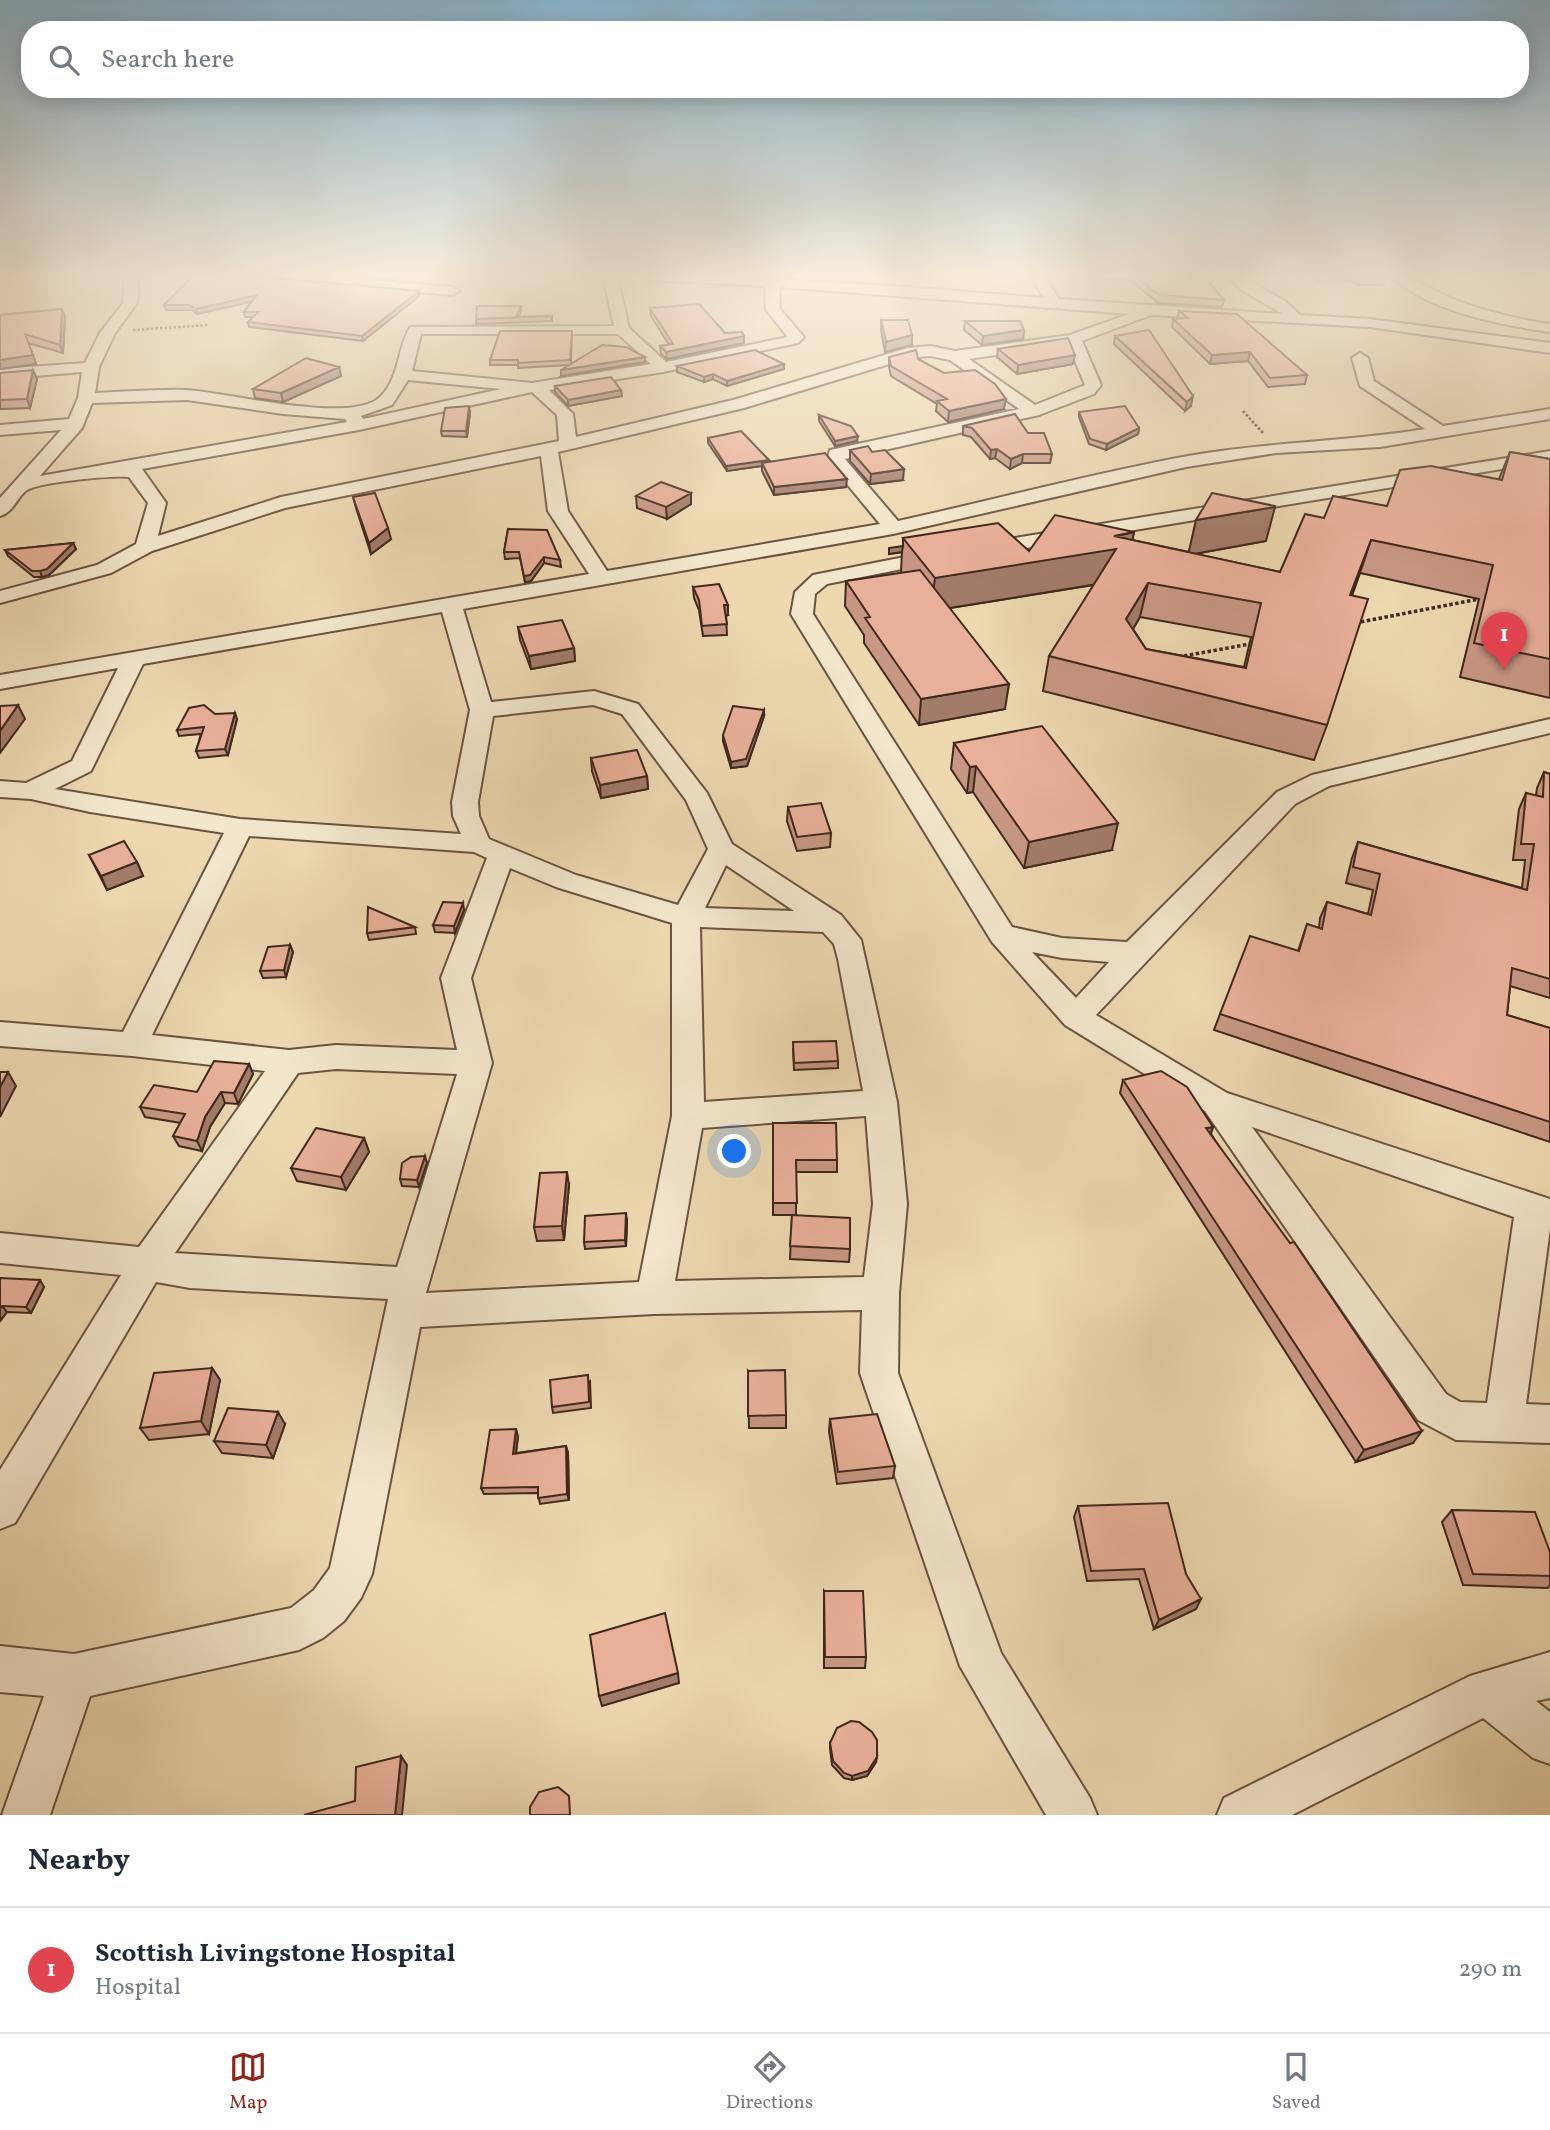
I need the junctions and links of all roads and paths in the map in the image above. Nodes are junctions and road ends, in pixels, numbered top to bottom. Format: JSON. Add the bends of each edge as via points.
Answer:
{"nodes":[{"id":1,"x":94,"y":361,"type":"edge"},
{"id":2,"x":407,"y":361,"type":"edge"},
{"id":3,"x":656,"y":361,"type":"edge"},
{"id":4,"x":692,"y":361,"type":"edge"},
{"id":5,"x":882,"y":361,"type":"edge"},
{"id":6,"x":962,"y":361,"type":"edge"},
{"id":7,"x":1081,"y":361,"type":"edge"},
{"id":8,"x":1361,"y":361,"type":"edge"},
{"id":9,"x":91,"y":367,"type":"junction"},
{"id":10,"x":663,"y":367,"type":"junction"},
{"id":11,"x":0,"y":374,"type":"edge"},
{"id":12,"x":403,"y":375,"type":"junction"},
{"id":13,"x":529,"y":388,"type":"junction"},
{"id":14,"x":86,"y":398,"type":"junction"},
{"id":15,"x":1033,"y":411,"type":"junction"},
{"id":16,"x":1242,"y":411,"type":"dead end"},
{"id":17,"x":1550,"y":414,"type":"edge"},
{"id":18,"x":355,"y":419,"type":"junction"},
{"id":19,"x":76,"y":424,"type":"junction"},
{"id":20,"x":0,"y":430,"type":"edge"},
{"id":21,"x":1440,"y":432,"type":"junction"},
{"id":22,"x":568,"y":443,"type":"junction"},
{"id":23,"x":1276,"y":448,"type":"junction"},
{"id":24,"x":549,"y":449,"type":"junction"},
{"id":25,"x":1550,"y":456,"type":"edge"},
{"id":26,"x":116,"y":470,"type":"junction"},
{"id":27,"x":11,"y":490,"type":"edge"},
{"id":28,"x":0,"y":510,"type":"edge"},
{"id":29,"x":893,"y":528,"type":"junction"},
{"id":30,"x":145,"y":547,"type":"junction"},
{"id":31,"x":603,"y":580,"type":"junction"},
{"id":32,"x":0,"y":597,"type":"edge"},
{"id":33,"x":1479,"y":599,"type":"edge"},
{"id":34,"x":451,"y":606,"type":"junction"},
{"id":35,"x":1353,"y":623,"type":"edge"},
{"id":36,"x":1250,"y":644,"type":"edge"},
{"id":37,"x":1189,"y":655,"type":"junction"},
{"id":38,"x":1177,"y":657,"type":"edge"},
{"id":39,"x":133,"y":662,"type":"junction"},
{"id":40,"x":1197,"y":664,"type":"edge"},
{"id":41,"x":0,"y":682,"type":"edge"},
{"id":42,"x":482,"y":710,"type":"junction"},
{"id":43,"x":1550,"y":726,"type":"edge"},
{"id":44,"x":0,"y":789,"type":"edge"},
{"id":45,"x":30,"y":791,"type":"junction"},
{"id":46,"x":0,"y":804,"type":"edge"},
{"id":47,"x":240,"y":827,"type":"junction"},
{"id":48,"x":721,"y":849,"type":"junction"},
{"id":49,"x":490,"y":850,"type":"junction"},
{"id":50,"x":686,"y":917,"type":"junction"},
{"id":51,"x":831,"y":922,"type":"junction"},
{"id":52,"x":1002,"y":935,"type":"junction"},
{"id":53,"x":1134,"y":953,"type":"junction"},
{"id":54,"x":1076,"y":1017,"type":"junction"},
{"id":55,"x":0,"y":1034,"type":"edge"},
{"id":56,"x":132,"y":1044,"type":"junction"},
{"id":57,"x":289,"y":1062,"type":"junction"},
{"id":58,"x":476,"y":1063,"type":"junction"},
{"id":59,"x":881,"y":1102,"type":"junction"},
{"id":60,"x":1216,"y":1102,"type":"junction"},
{"id":61,"x":688,"y":1116,"type":"junction"},
{"id":62,"x":1542,"y":1212,"type":"edge"},
{"id":63,"x":0,"y":1248,"type":"edge"},
{"id":64,"x":146,"y":1266,"type":"junction"},
{"id":65,"x":881,"y":1293,"type":"junction"},
{"id":66,"x":408,"y":1298,"type":"junction"},
{"id":67,"x":654,"y":1298,"type":"junction"},
{"id":68,"x":1504,"y":1424,"type":"junction"},
{"id":69,"x":1550,"y":1424,"type":"edge"},
{"id":70,"x":0,"y":1508,"type":"edge"},
{"id":71,"x":0,"y":1669,"type":"edge"},
{"id":72,"x":1550,"y":1675,"type":"edge"},
{"id":73,"x":74,"y":1677,"type":"junction"},
{"id":74,"x":1486,"y":1692,"type":"junction"},
{"id":75,"x":1550,"y":1741,"type":"edge"},
{"id":76,"x":26,"y":1815,"type":"edge"},
{"id":77,"x":1073,"y":1815,"type":"edge"},
{"id":78,"x":1241,"y":1815,"type":"edge"}],
"edges":[{"from":1,"to":9,"type":"street"},
{"from":2,"to":12,"type":"street"},
{"from":3,"to":10,"type":"street"},
{"from":4,"to":10,"type":"street"},
{"from":5,"to":22,"type":"street","via":[[738,404]]},
{"from":6,"to":15,"type":"street"},
{"from":7,"to":15,"type":"street","via":[[1092,388]]},
{"from":8,"to":21,"type":"street","via":[[1366,383]]},
{"from":9,"to":11,"type":"street"},
{"from":9,"to":14,"type":"street"},
{"from":10,"to":13,"type":"street"},
{"from":12,"to":13,"type":"street"},
{"from":12,"to":18,"type":"street","via":[[386,401]]},
{"from":13,"to":18,"type":"street"},
{"from":13,"to":22,"type":"street","via":[[538,388],[565,414]]},
{"from":14,"to":18,"type":"street","via":[[187,395]]},
{"from":14,"to":19,"type":"street"},
{"from":15,"to":29,"type":"street","via":[[836,454],[836,460]]},
{"from":16,"to":23,"type":"path"},
{"from":17,"to":21,"type":"street"},
{"from":18,"to":26,"type":"street"},
{"from":19,"to":20,"type":"street"},
{"from":19,"to":27,"type":"street"},
{"from":21,"to":23,"type":"street","via":[[1380,442]]},
{"from":22,"to":24,"type":"street"},
{"from":23,"to":29,"type":"street","via":[[1147,469]]},
{"from":24,"to":30,"type":"street","via":[[298,499]]},
{"from":24,"to":31,"type":"street","via":[[558,511]]},
{"from":25,"to":52,"type":"street","via":[[836,573],[805,592],[802,614]]},
{"from":26,"to":27,"type":"street"},
{"from":26,"to":30,"type":"street","via":[[135,472],[157,503]]},
{"from":27,"to":28,"type":"street"},
{"from":29,"to":31,"type":"street"},
{"from":30,"to":32,"type":"street","via":[[104,569]]},
{"from":31,"to":34,"type":"street"},
{"from":33,"to":35,"type":"path"},
{"from":34,"to":39,"type":"street"},
{"from":34,"to":42,"type":"street"},
{"from":36,"to":37,"type":"path"},
{"from":37,"to":38,"type":"path"},
{"from":37,"to":40,"type":"path"},
{"from":39,"to":41,"type":"street"},
{"from":39,"to":45,"type":"street","via":[[82,766]]},
{"from":42,"to":48,"type":"street","via":[[594,698],[630,709],[698,799]]},
{"from":42,"to":49,"type":"street","via":[[465,802],[466,816]]},
{"from":43,"to":53,"type":"street","via":[[1302,788],[1286,798]]},
{"from":44,"to":45,"type":"street"},
{"from":45,"to":46,"type":"street"},
{"from":45,"to":47,"type":"street"},
{"from":47,"to":49,"type":"street"},
{"from":47,"to":56,"type":"street"},
{"from":48,"to":50,"type":"street"},
{"from":48,"to":51,"type":"street"},
{"from":49,"to":50,"type":"street","via":[[566,881]]},
{"from":49,"to":58,"type":"street","via":[[456,978]]},
{"from":50,"to":51,"type":"street"},
{"from":50,"to":61,"type":"street"},
{"from":51,"to":59,"type":"street","via":[[847,940],[853,960]]},
{"from":52,"to":53,"type":"street","via":[[1062,948]]},
{"from":52,"to":54,"type":"street"},
{"from":53,"to":54,"type":"street"},
{"from":54,"to":60,"type":"street"},
{"from":55,"to":56,"type":"street"},
{"from":56,"to":57,"type":"street"},
{"from":57,"to":58,"type":"street","via":[[336,1057]]},
{"from":57,"to":64,"type":"street"},
{"from":58,"to":66,"type":"street"},
{"from":59,"to":61,"type":"street"},
{"from":59,"to":65,"type":"street","via":[[890,1204]]},
{"from":60,"to":62,"type":"street"},
{"from":60,"to":68,"type":"street","via":[[1432,1407],[1456,1421]]},
{"from":61,"to":67,"type":"street"},
{"from":62,"to":68,"type":"street"},
{"from":63,"to":64,"type":"street","via":[[114,1258]]},
{"from":64,"to":66,"type":"street"},
{"from":64,"to":70,"type":"street"},
{"from":65,"to":67,"type":"street"},
{"from":65,"to":77,"type":"street","via":[[879,1373],[983,1666]]},
{"from":66,"to":67,"type":"street"},
{"from":66,"to":73,"type":"street","via":[[350,1574],[340,1596],[299,1628]]},
{"from":68,"to":69,"type":"street"},
{"from":71,"to":73,"type":"street"},
{"from":72,"to":74,"type":"street"},
{"from":73,"to":76,"type":"street"},
{"from":74,"to":75,"type":"street"},
{"from":74,"to":78,"type":"street"}]}
